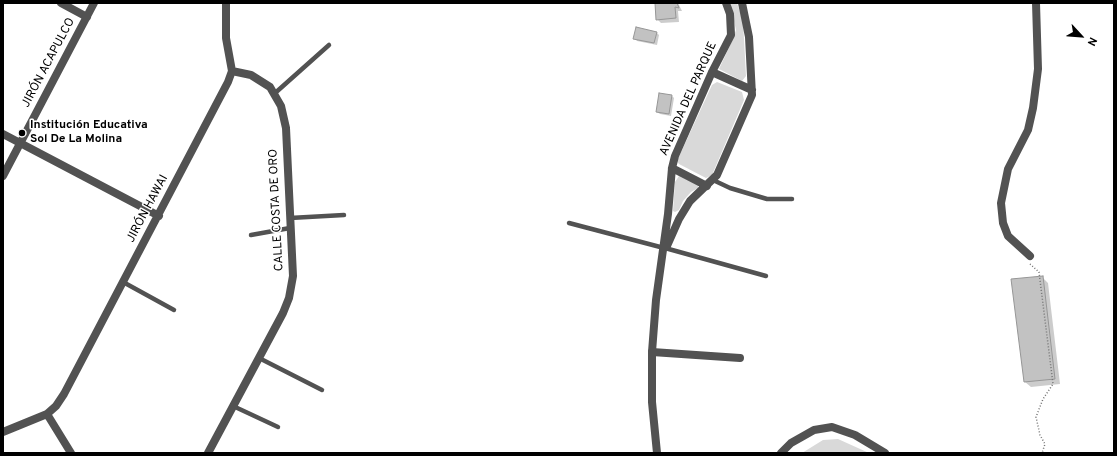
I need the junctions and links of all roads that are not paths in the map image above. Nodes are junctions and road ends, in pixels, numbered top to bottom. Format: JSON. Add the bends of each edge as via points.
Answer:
{"nodes":[{"id":1,"x":61,"y":3,"type":"edge"},
{"id":2,"x":94,"y":3,"type":"edge"},
{"id":3,"x":226,"y":3,"type":"edge"},
{"id":4,"x":726,"y":3,"type":"edge"},
{"id":5,"x":742,"y":3,"type":"edge"},
{"id":6,"x":1036,"y":3,"type":"edge"},
{"id":7,"x":87,"y":17,"type":"junction"},
{"id":8,"x":328,"y":45,"type":"dead end"},
{"id":9,"x":232,"y":71,"type":"junction"},
{"id":10,"x":712,"y":72,"type":"junction"},
{"id":11,"x":752,"y":90,"type":"junction"},
{"id":12,"x":274,"y":94,"type":"junction"},
{"id":13,"x":3,"y":134,"type":"edge"},
{"id":14,"x":20,"y":143,"type":"junction"},
{"id":15,"x":672,"y":168,"type":"junction"},
{"id":16,"x":3,"y":176,"type":"edge"},
{"id":17,"x":710,"y":183,"type":"junction"},
{"id":18,"x":792,"y":199,"type":"dead end"},
{"id":19,"x":344,"y":215,"type":"dead end"},
{"id":20,"x":159,"y":216,"type":"junction"},
{"id":21,"x":290,"y":218,"type":"junction"},
{"id":22,"x":569,"y":223,"type":"dead end"},
{"id":23,"x":290,"y":228,"type":"junction"},
{"id":24,"x":251,"y":235,"type":"dead end"},
{"id":25,"x":664,"y":250,"type":"junction"},
{"id":26,"x":1030,"y":256,"type":"road end"},
{"id":27,"x":766,"y":276,"type":"dead end"},
{"id":28,"x":123,"y":282,"type":"junction"},
{"id":29,"x":174,"y":310,"type":"dead end"},
{"id":30,"x":652,"y":352,"type":"junction"},
{"id":31,"x":259,"y":358,"type":"junction"},
{"id":32,"x":740,"y":358,"type":"dead end"},
{"id":33,"x":322,"y":390,"type":"dead end"},
{"id":34,"x":233,"y":406,"type":"junction"},
{"id":35,"x":47,"y":414,"type":"junction"},
{"id":36,"x":278,"y":427,"type":"dead end"},
{"id":37,"x":3,"y":432,"type":"edge"},
{"id":38,"x":71,"y":453,"type":"edge"},
{"id":39,"x":208,"y":453,"type":"edge"},
{"id":40,"x":658,"y":453,"type":"edge"},
{"id":41,"x":781,"y":453,"type":"edge"},
{"id":42,"x":885,"y":453,"type":"edge"}],
"edges":[{"from":1,"to":7,"type":"street"},
{"from":2,"to":7,"type":"street","name":"JIRÓN ACAPULCO"},
{"from":3,"to":9,"type":"street","via":[[226,38]]},
{"from":4,"to":10,"type":"street","name":"AVENIDA DEL PARQUE","via":[[730,14],[731,35]]},
{"from":5,"to":11,"type":"street","name":"AVENIDA DEL PARQUE","via":[[749,37]]},
{"from":6,"to":26,"type":"street","via":[[1038,69],[1033,108],[1028,130],[1008,169],[1001,203],[1003,223],[1008,236]]},
{"from":7,"to":14,"type":"street","name":"JIRÓN ACAPULCO"},
{"from":8,"to":12,"type":"lane"},
{"from":9,"to":12,"type":"street","name":"CALLE COSTA DE ORO","via":[[251,75],[270,87]]},
{"from":9,"to":20,"type":"street","name":"JIRÓN HAWAI"},
{"from":10,"to":11,"type":"street"},
{"from":10,"to":15,"type":"street","name":"AVENIDA DEL PARQUE"},
{"from":11,"to":17,"type":"street","name":"AVENIDA DEL PARQUE","via":[[717,175]]},
{"from":12,"to":21,"type":"street","name":"CALLE COSTA DE ORO","via":[[286,128]]},
{"from":13,"to":14,"type":"street"},
{"from":14,"to":16,"type":"street","name":"JIRÓN ACAPULCO"},
{"from":14,"to":20,"type":"street"},
{"from":15,"to":17,"type":"street"},
{"from":15,"to":25,"type":"street","name":"AVENIDA DEL PARQUE"},
{"from":17,"to":18,"type":"lane","via":[[767,199]]},
{"from":17,"to":25,"type":"street","name":"AVENIDA DEL PARQUE","via":[[690,202]]},
{"from":19,"to":21,"type":"lane"},
{"from":20,"to":28,"type":"street","name":"JIRÓN HAWAI"},
{"from":21,"to":23,"type":"street","name":"CALLE COSTA DE ORO"},
{"from":22,"to":25,"type":"lane"},
{"from":23,"to":24,"type":"lane"},
{"from":23,"to":31,"type":"street","name":"CALLE COSTA DE ORO","via":[[293,264],[290,292],[284,310]]},
{"from":25,"to":27,"type":"lane"},
{"from":25,"to":30,"type":"street","name":"AVENIDA DEL PARQUE","via":[[656,300]]},
{"from":28,"to":29,"type":"lane"},
{"from":28,"to":35,"type":"street","name":"JIRÓN HAWAI","via":[[64,394]]},
{"from":30,"to":32,"type":"street"},
{"from":30,"to":40,"type":"street","name":"AVENIDA DEL PARQUE","via":[[652,402]]},
{"from":31,"to":33,"type":"lane"},
{"from":31,"to":34,"type":"street","name":"CALLE COSTA DE ORO"},
{"from":34,"to":36,"type":"lane"},
{"from":34,"to":39,"type":"street","name":"CALLE COSTA DE ORO"},
{"from":35,"to":37,"type":"street"},
{"from":35,"to":38,"type":"street"},
{"from":41,"to":42,"type":"street","via":[[791,443],[814,430],[832,427],[855,435]]}]}
